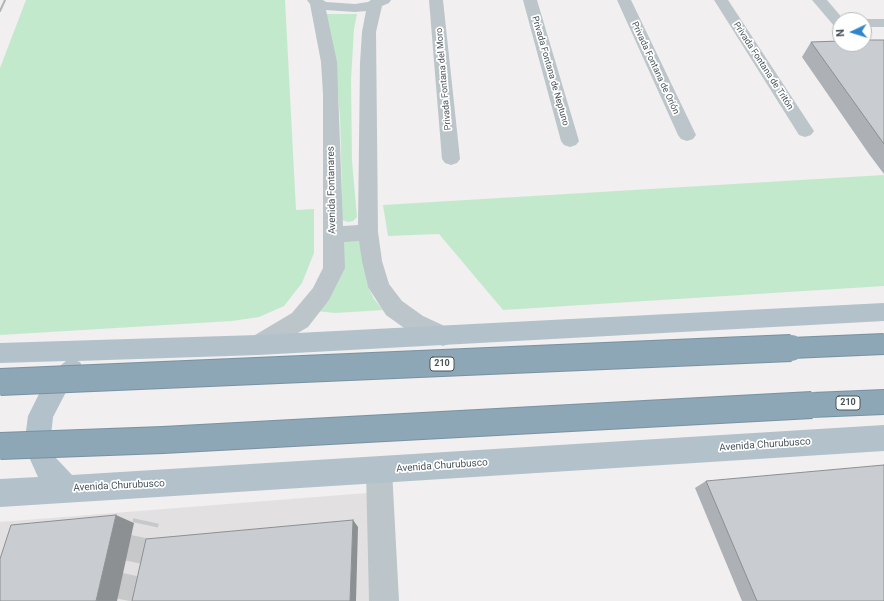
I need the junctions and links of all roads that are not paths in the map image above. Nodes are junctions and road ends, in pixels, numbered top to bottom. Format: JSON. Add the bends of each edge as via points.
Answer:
{"nodes":[{"id":1,"x":436,"y":0,"type":"edge"},
{"id":2,"x":530,"y":0,"type":"edge"},
{"id":3,"x":624,"y":0,"type":"edge"},
{"id":4,"x":721,"y":0,"type":"edge"},
{"id":5,"x":819,"y":0,"type":"edge"},
{"id":6,"x":315,"y":1,"type":"edge"},
{"id":7,"x":383,"y":1,"type":"edge"},
{"id":8,"x":832,"y":15,"type":"edge"},
{"id":9,"x":884,"y":23,"type":"edge"},
{"id":10,"x":832,"y":24,"type":"edge"},
{"id":11,"x":872,"y":24,"type":"edge"},
{"id":12,"x":821,"y":25,"type":"dead end"},
{"id":13,"x":805,"y":131,"type":"dead end"},
{"id":14,"x":687,"y":135,"type":"dead end"},
{"id":15,"x":570,"y":141,"type":"dead end"},
{"id":16,"x":451,"y":159,"type":"dead end"},
{"id":17,"x":368,"y":232,"type":"junction"},
{"id":18,"x":333,"y":234,"type":"junction"},
{"id":19,"x":884,"y":312,"type":"edge"},
{"id":20,"x":443,"y":336,"type":"junction"},
{"id":21,"x":884,"y":344,"type":"edge"},
{"id":22,"x":258,"y":345,"type":"junction"},
{"id":23,"x":103,"y":350,"type":"junction"},
{"id":24,"x":0,"y":354,"type":"edge"},
{"id":25,"x":0,"y":382,"type":"edge"},
{"id":26,"x":884,"y":402,"type":"edge"},
{"id":27,"x":884,"y":438,"type":"edge"},
{"id":28,"x":0,"y":446,"type":"edge"},
{"id":29,"x":380,"y":470,"type":"junction"},
{"id":30,"x":67,"y":489,"type":"junction"},
{"id":31,"x":0,"y":493,"type":"edge"},
{"id":32,"x":384,"y":601,"type":"edge"}],
"edges":[{"from":1,"to":16,"type":"street","name":"Privada Fontana del Moro"},
{"from":2,"to":15,"type":"street","name":"Privada Fontana de Neptuno"},
{"from":3,"to":14,"type":"street","name":"Privada Fontana de Orión"},
{"from":4,"to":13,"type":"street","name":"Privada Fontana de Tritón"},
{"from":5,"to":8,"type":"street"},
{"from":6,"to":7,"type":"street","via":[[323,6],[355,8]]},
{"from":6,"to":18,"type":"street","name":"Avenida Fontanares","via":[[321,17],[330,70]]},
{"from":7,"to":17,"type":"street","via":[[372,13],[369,40]]},
{"from":9,"to":11,"type":"street"},
{"from":10,"to":12,"type":"street"},
{"from":17,"to":18,"type":"street"},
{"from":17,"to":20,"type":"street","via":[[379,287],[394,308],[415,323]]},
{"from":18,"to":22,"type":"street","name":"Avenida Fontanares","via":[[334,268],[321,294],[300,320]]},
{"from":19,"to":20,"type":"main road"},
{"from":20,"to":22,"type":"main road"},
{"from":21,"to":25,"type":"highway","number":"210","bridge":true},
{"from":22,"to":23,"type":"main road"},
{"from":23,"to":24,"type":"main road"},
{"from":23,"to":30,"type":"main road","via":[[79,364],[57,384],[41,416],[37,446],[46,466]]},
{"from":26,"to":28,"type":"highway","number":"210","bridge":true,"via":[[171,440]]},
{"from":27,"to":29,"type":"main road","name":"Avenida Churubusco"},
{"from":29,"to":30,"type":"main road","name":"Avenida Churubusco"},
{"from":29,"to":32,"type":"street"},
{"from":30,"to":31,"type":"main road","name":"Avenida Churubusco"}]}
